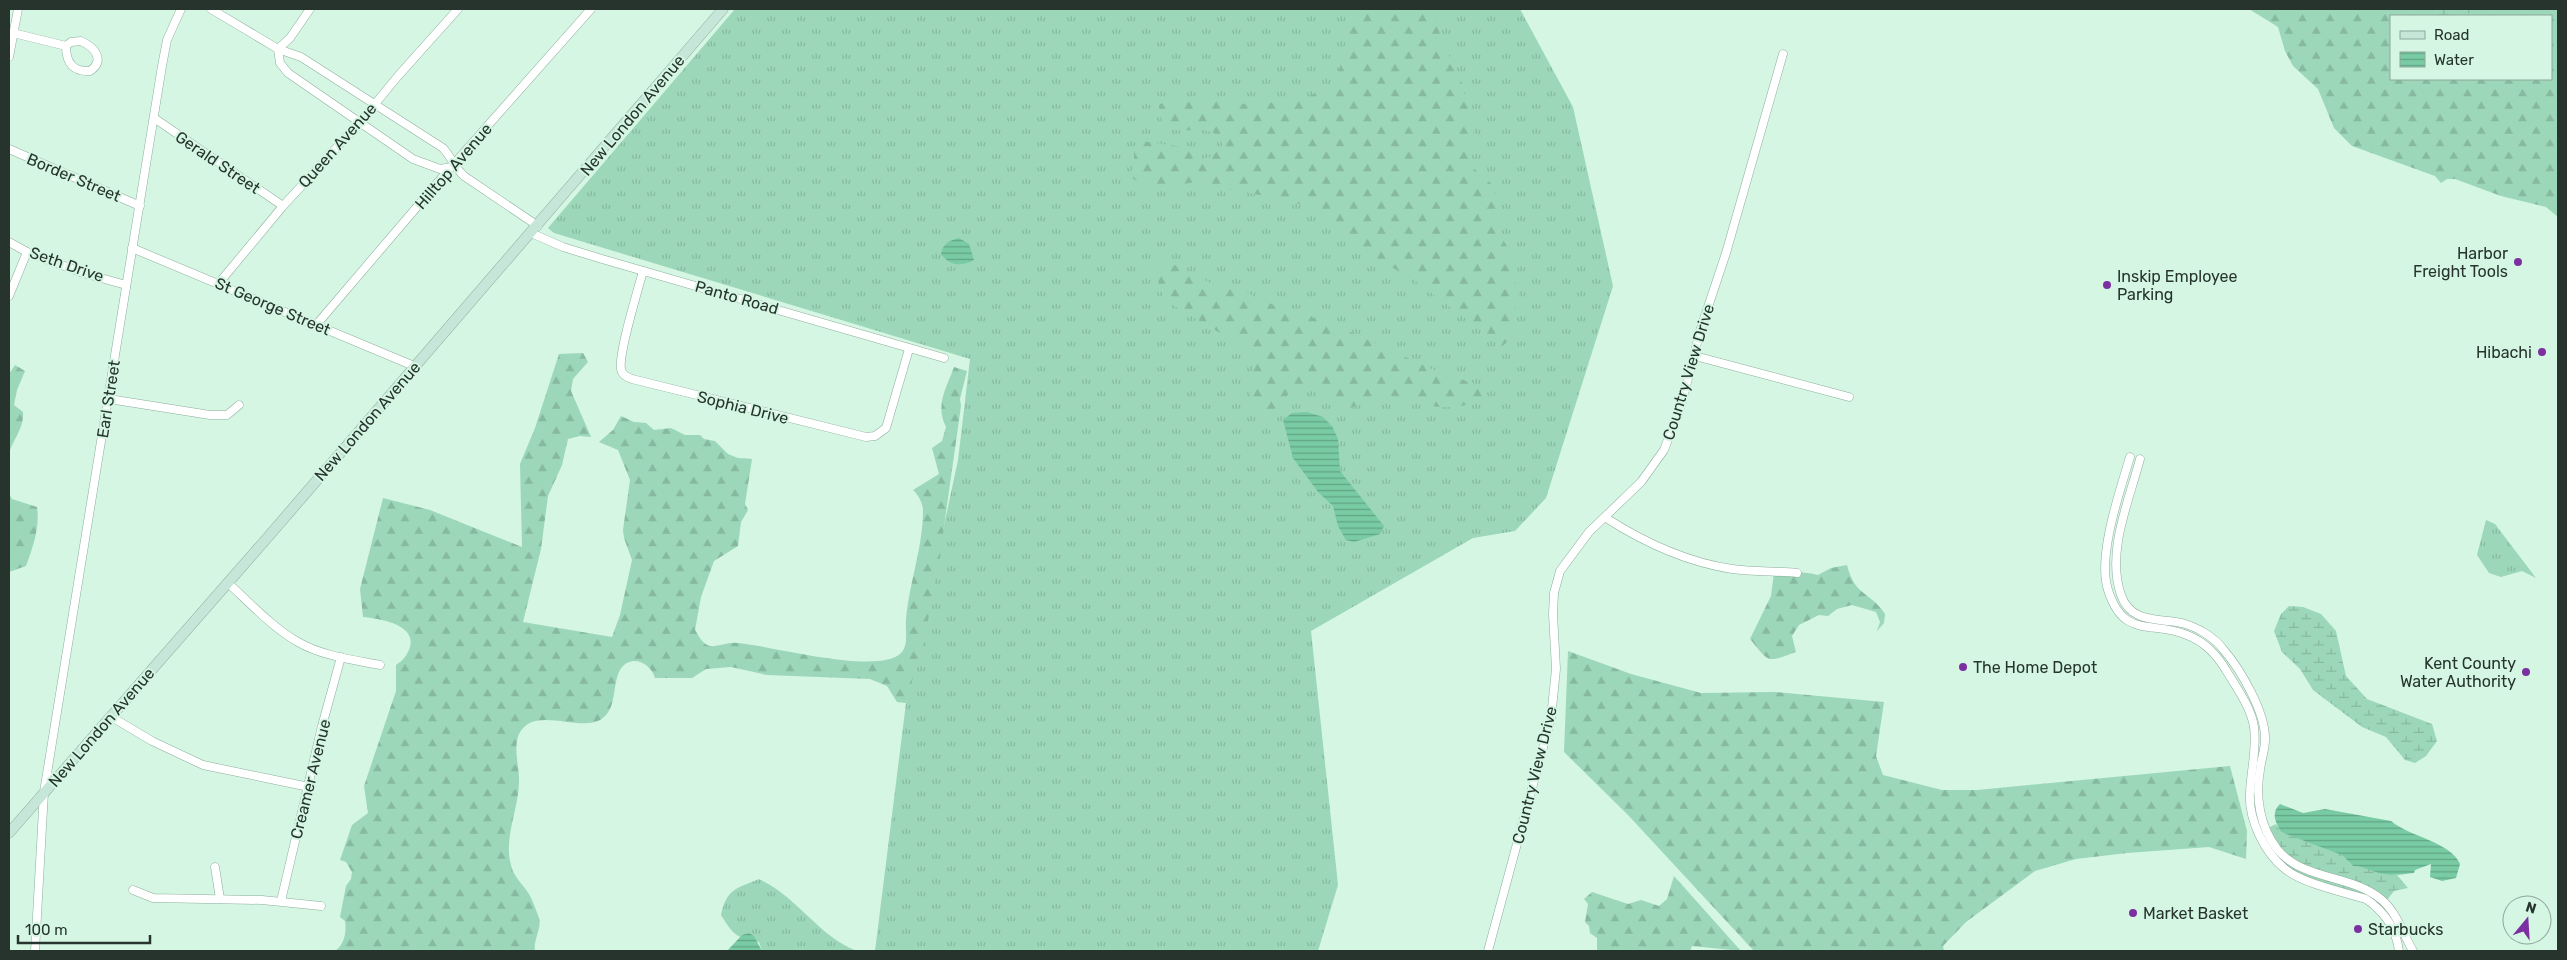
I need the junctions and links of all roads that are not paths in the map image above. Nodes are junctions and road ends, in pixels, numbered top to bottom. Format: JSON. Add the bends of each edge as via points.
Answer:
{"nodes":[{"id":1,"x":18,"y":9,"type":"edge"},
{"id":2,"x":181,"y":9,"type":"edge"},
{"id":3,"x":211,"y":9,"type":"edge"},
{"id":4,"x":310,"y":9,"type":"edge"},
{"id":5,"x":458,"y":9,"type":"edge"},
{"id":6,"x":591,"y":9,"type":"edge"},
{"id":7,"x":724,"y":9,"type":"edge"},
{"id":8,"x":13,"y":33,"type":"junction"},
{"id":9,"x":66,"y":46,"type":"junction"},
{"id":10,"x":278,"y":49,"type":"junction"},
{"id":11,"x":1783,"y":54,"type":"dead end"},
{"id":12,"x":9,"y":57,"type":"edge"},
{"id":13,"x":374,"y":104,"type":"junction"},
{"id":14,"x":154,"y":118,"type":"junction"},
{"id":15,"x":361,"y":121,"type":"junction"},
{"id":16,"x":9,"y":149,"type":"edge"},
{"id":17,"x":454,"y":167,"type":"junction"},
{"id":18,"x":140,"y":206,"type":"junction"},
{"id":19,"x":283,"y":206,"type":"junction"},
{"id":20,"x":534,"y":230,"type":"junction"},
{"id":21,"x":9,"y":242,"type":"edge"},
{"id":22,"x":132,"y":248,"type":"junction"},
{"id":23,"x":27,"y":252,"type":"junction"},
{"id":24,"x":643,"y":271,"type":"junction"},
{"id":25,"x":219,"y":283,"type":"junction"},
{"id":26,"x":126,"y":285,"type":"junction"},
{"id":27,"x":9,"y":296,"type":"edge"},
{"id":28,"x":317,"y":324,"type":"junction"},
{"id":29,"x":909,"y":349,"type":"junction"},
{"id":30,"x":1695,"y":356,"type":"junction"},
{"id":31,"x":944,"y":358,"type":"dead end"},
{"id":32,"x":414,"y":366,"type":"junction"},
{"id":33,"x":1849,"y":397,"type":"dead end"},
{"id":34,"x":109,"y":399,"type":"junction"},
{"id":35,"x":239,"y":404,"type":"dead end"},
{"id":36,"x":2130,"y":457,"type":"dead end"},
{"id":37,"x":2140,"y":459,"type":"dead end"},
{"id":38,"x":1606,"y":518,"type":"junction"},
{"id":39,"x":1797,"y":573,"type":"dead end"},
{"id":40,"x":228,"y":583,"type":"junction"},
{"id":41,"x":342,"y":657,"type":"junction"},
{"id":42,"x":380,"y":665,"type":"dead end"},
{"id":43,"x":110,"y":716,"type":"junction"},
{"id":44,"x":309,"y":787,"type":"junction"},
{"id":45,"x":44,"y":792,"type":"junction"},
{"id":46,"x":9,"y":832,"type":"edge"},
{"id":47,"x":215,"y":867,"type":"dead end"},
{"id":48,"x":133,"y":890,"type":"dead end"},
{"id":49,"x":220,"y":899,"type":"junction"},
{"id":50,"x":281,"y":901,"type":"junction"},
{"id":51,"x":322,"y":906,"type":"dead end"},
{"id":52,"x":35,"y":951,"type":"edge"},
{"id":53,"x":1488,"y":951,"type":"edge"},
{"id":54,"x":2399,"y":951,"type":"edge"},
{"id":55,"x":2413,"y":951,"type":"edge"}],
"edges":[{"from":1,"to":8,"type":"street"},
{"from":2,"to":14,"type":"street","name":"Earl Street","via":[[167,40]]},
{"from":3,"to":10,"type":"street","name":"Panto Road"},
{"from":4,"to":10,"type":"street"},
{"from":5,"to":13,"type":"street","name":"Queen Avenue"},
{"from":6,"to":17,"type":"street","name":"Hilltop Avenue"},
{"from":7,"to":20,"type":"main road","name":"New London Avenue"},
{"from":8,"to":9,"type":"street"},
{"from":8,"to":12,"type":"street"},
{"from":9,"to":9,"type":"street","via":[[70,65],[81,71],[93,69],[98,58],[90,45],[76,41]]},
{"from":10,"to":13,"type":"street","name":"Panto Road","via":[[301,56]]},
{"from":10,"to":15,"type":"street","via":[[280,63],[288,73]]},
{"from":11,"to":30,"type":"street","name":"Country View Drive"},
{"from":13,"to":15,"type":"street","name":"Queen Avenue"},
{"from":13,"to":17,"type":"street","name":"Panto Road","via":[[443,148]]},
{"from":14,"to":18,"type":"street","name":"Earl Street"},
{"from":14,"to":19,"type":"street","name":"Gerald Street"},
{"from":15,"to":17,"type":"street","via":[[413,159],[440,169]]},
{"from":15,"to":19,"type":"street","name":"Queen Avenue"},
{"from":16,"to":18,"type":"street","name":"Border Street"},
{"from":17,"to":20,"type":"street","name":"Panto Road"},
{"from":17,"to":28,"type":"street","name":"Hilltop Avenue"},
{"from":18,"to":22,"type":"street","name":"Earl Street"},
{"from":19,"to":25,"type":"street","name":"Queen Avenue"},
{"from":20,"to":24,"type":"street","name":"Panto Road","via":[[564,247]]},
{"from":20,"to":32,"type":"main road","name":"New London Avenue"},
{"from":21,"to":23,"type":"street","name":"Seth Drive"},
{"from":22,"to":25,"type":"street","name":"St George Street"},
{"from":22,"to":26,"type":"street","name":"Earl Street"},
{"from":23,"to":26,"type":"street","name":"Seth Drive"},
{"from":23,"to":27,"type":"street"},
{"from":24,"to":29,"type":"street","name":"Panto Road"},
{"from":24,"to":29,"type":"street","name":"Sophia Drive","via":[[622,352],[621,369],[632,380],[866,438],[886,428]]},
{"from":25,"to":28,"type":"street","name":"St George Street"},
{"from":26,"to":34,"type":"street","name":"Earl Street"},
{"from":28,"to":32,"type":"street","name":"St George Street"},
{"from":29,"to":31,"type":"street","name":"Panto Road"},
{"from":30,"to":33,"type":"street"},
{"from":30,"to":38,"type":"street","name":"Country View Drive","via":[[1664,450],[1642,482]]},
{"from":32,"to":40,"type":"main road","name":"New London Avenue"},
{"from":34,"to":35,"type":"street","via":[[210,415],[227,414]]},
{"from":34,"to":45,"type":"street","name":"Earl Street","via":[[81,552]]},
{"from":36,"to":54,"type":"street","via":[[2106,556],[2108,589],[2114,604],[2134,624],[2187,635],[2202,642],[2219,659],[2252,716],[2256,743],[2250,803],[2270,855],[2286,870],[2302,878],[2373,904],[2388,918]]},
{"from":37,"to":55,"type":"street","via":[[2116,558],[2116,578],[2122,598],[2139,616],[2187,625],[2213,639],[2223,649],[2261,715],[2266,742],[2258,801],[2268,834],[2286,858],[2299,866],[2361,888],[2380,899],[2394,913]]},
{"from":38,"to":39,"type":"street","via":[[1654,547],[1698,562],[1733,569]]},
{"from":38,"to":53,"type":"street","name":"Country View Drive","via":[[1589,532],[1566,560],[1556,582],[1553,614],[1556,669],[1551,718]]},
{"from":40,"to":41,"type":"street","via":[[280,630],[300,643]]},
{"from":40,"to":43,"type":"main road","name":"New London Avenue"},
{"from":41,"to":42,"type":"street"},
{"from":41,"to":44,"type":"street","name":"Creamer Avenue"},
{"from":43,"to":44,"type":"street","via":[[152,741],[203,765]]},
{"from":43,"to":45,"type":"main road","name":"New London Avenue"},
{"from":44,"to":50,"type":"street","name":"Creamer Avenue"},
{"from":45,"to":46,"type":"main road","name":"New London Avenue"},
{"from":45,"to":52,"type":"street","name":"Earl Street"},
{"from":47,"to":49,"type":"street"},
{"from":48,"to":49,"type":"street","via":[[153,898]]},
{"from":49,"to":50,"type":"street"},
{"from":50,"to":51,"type":"street"}]}
